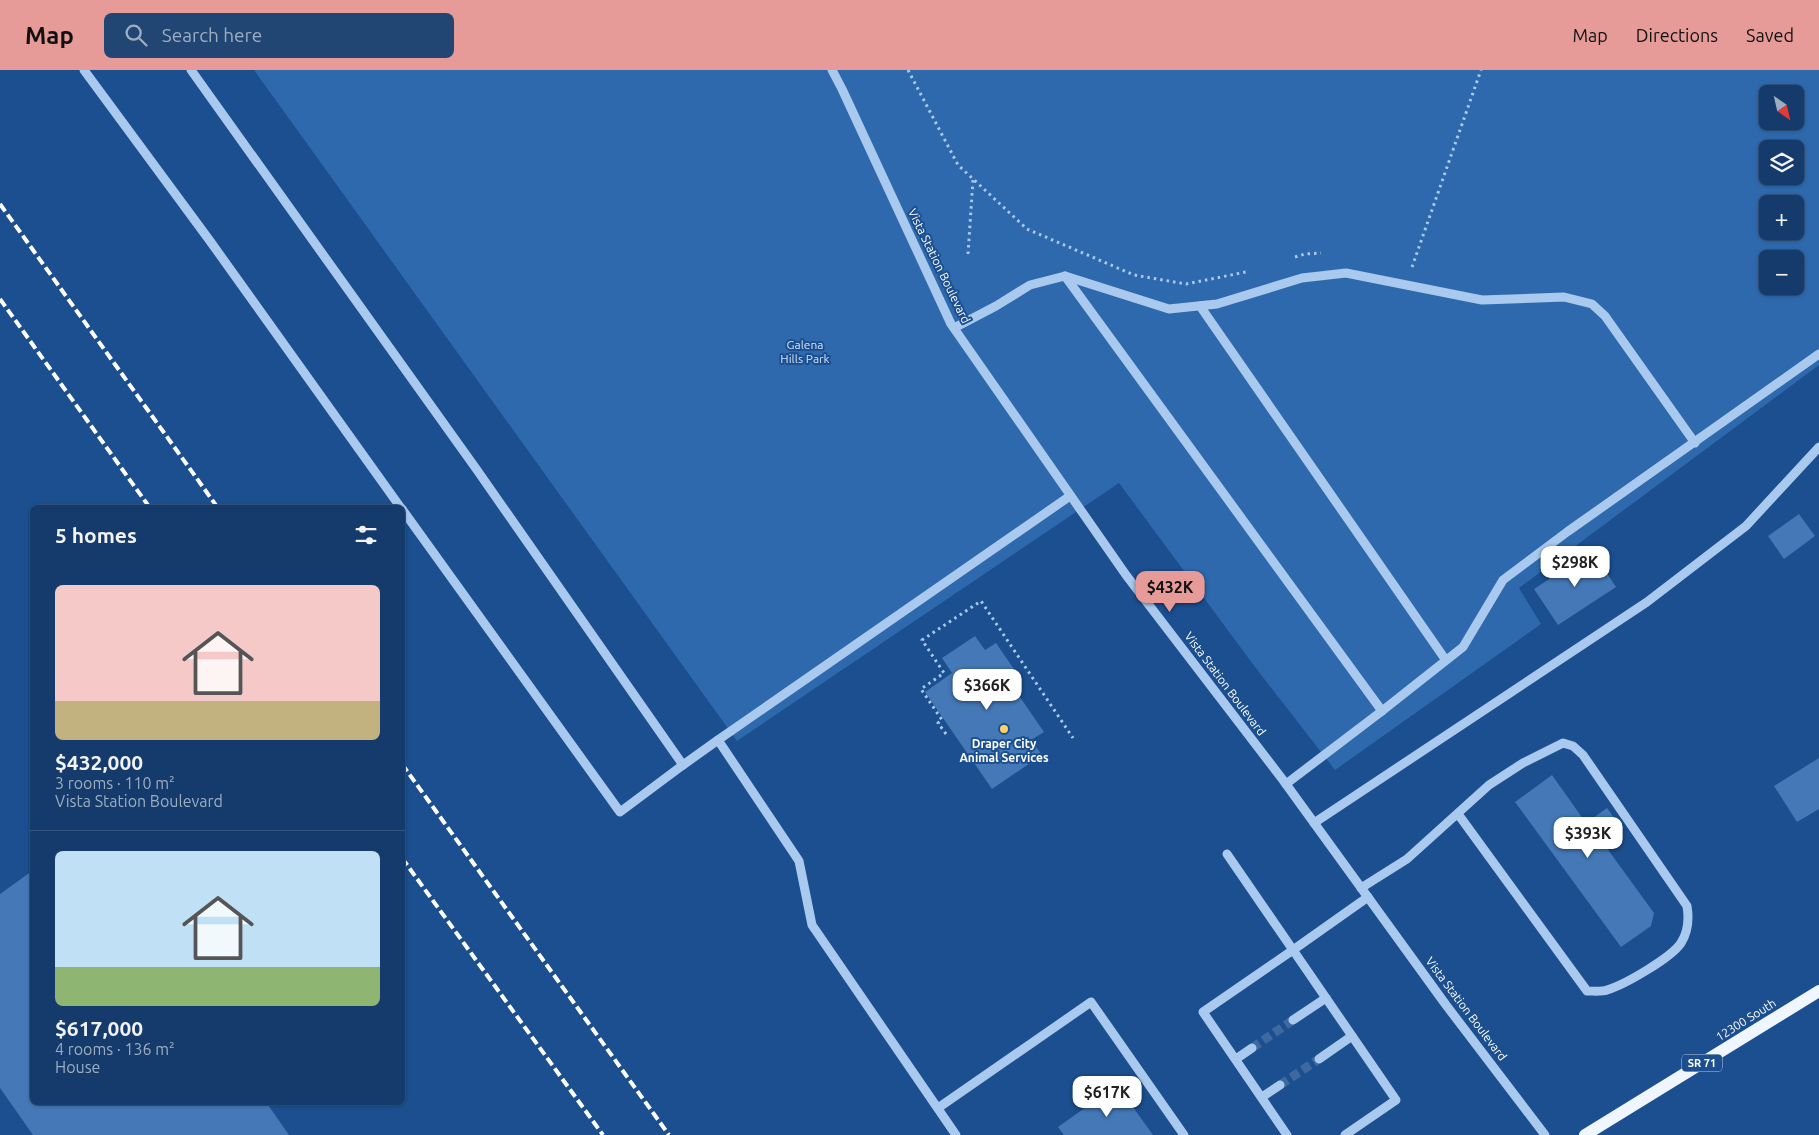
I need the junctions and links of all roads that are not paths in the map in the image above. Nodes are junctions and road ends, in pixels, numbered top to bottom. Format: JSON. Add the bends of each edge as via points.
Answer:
{"nodes":[{"id":1,"x":84,"y":70,"type":"edge"},
{"id":2,"x":191,"y":70,"type":"edge"},
{"id":3,"x":832,"y":70,"type":"edge"},
{"id":4,"x":1065,"y":276,"type":"junction"},
{"id":5,"x":1200,"y":306,"type":"junction"},
{"id":6,"x":954,"y":328,"type":"junction"},
{"id":7,"x":1819,"y":354,"type":"edge"},
{"id":8,"x":1695,"y":443,"type":"junction"},
{"id":9,"x":1819,"y":447,"type":"edge"},
{"id":10,"x":1070,"y":496,"type":"junction"},
{"id":11,"x":400,"y":505,"type":"edge"},
{"id":12,"x":405,"y":512,"type":"edge"},
{"id":13,"x":1446,"y":659,"type":"junction"},
{"id":14,"x":1382,"y":711,"type":"junction"},
{"id":15,"x":718,"y":740,"type":"junction"},
{"id":16,"x":683,"y":765,"type":"junction"},
{"id":17,"x":1286,"y":784,"type":"junction"},
{"id":18,"x":1458,"y":814,"type":"junction"},
{"id":19,"x":1314,"y":823,"type":"junction"},
{"id":20,"x":1227,"y":854,"type":"dead end"},
{"id":21,"x":1361,"y":888,"type":"junction"},
{"id":22,"x":1368,"y":897,"type":"junction"},
{"id":23,"x":1293,"y":950,"type":"junction"},
{"id":24,"x":1819,"y":991,"type":"edge"},
{"id":25,"x":1326,"y":998,"type":"junction"},
{"id":26,"x":1293,"y":1020,"type":"tunnel mouth"},
{"id":27,"x":1352,"y":1036,"type":"junction"},
{"id":28,"x":1252,"y":1048,"type":"tunnel mouth"},
{"id":29,"x":1236,"y":1059,"type":"junction"},
{"id":30,"x":1319,"y":1059,"type":"tunnel mouth"},
{"id":31,"x":1280,"y":1085,"type":"tunnel mouth"},
{"id":32,"x":1262,"y":1097,"type":"junction"},
{"id":33,"x":938,"y":1108,"type":"junction"},
{"id":34,"x":956,"y":1135,"type":"edge"},
{"id":35,"x":1184,"y":1135,"type":"edge"},
{"id":36,"x":1288,"y":1135,"type":"edge"},
{"id":37,"x":1345,"y":1135,"type":"edge"},
{"id":38,"x":1544,"y":1135,"type":"edge"},
{"id":39,"x":1585,"y":1135,"type":"edge"}],
"edges":[{"from":1,"to":11,"type":"street"},
{"from":2,"to":16,"type":"street"},
{"from":3,"to":6,"type":"street","name":"Vista Station Boulevard"},
{"from":4,"to":5,"type":"street","via":[[1169,309]]},
{"from":4,"to":6,"type":"street","via":[[1030,285]]},
{"from":4,"to":14,"type":"street"},
{"from":5,"to":8,"type":"street","via":[[1217,304],[1302,278],[1346,274],[1482,300],[1564,298],[1592,304],[1605,316]]},
{"from":5,"to":13,"type":"street"},
{"from":6,"to":10,"type":"street","name":"Vista Station Boulevard"},
{"from":7,"to":8,"type":"street"},
{"from":8,"to":13,"type":"street","via":[[1503,580],[1463,647]]},
{"from":9,"to":19,"type":"street","via":[[1746,526],[1647,602]]},
{"from":10,"to":15,"type":"street"},
{"from":10,"to":17,"type":"street","name":"Vista Station Boulevard"},
{"from":12,"to":16,"type":"street","via":[[620,812]]},
{"from":13,"to":14,"type":"street"},
{"from":14,"to":17,"type":"street"},
{"from":15,"to":16,"type":"street"},
{"from":15,"to":33,"type":"street","via":[[798,861],[812,925]]},
{"from":17,"to":19,"type":"street","name":"Vista Station Boulevard"},
{"from":18,"to":18,"type":"street","via":[[1488,785],[1522,762],[1563,743],[1573,746],[1584,755],[1687,906],[1689,920],[1681,943],[1663,959],[1619,985],[1604,991],[1588,990]]},
{"from":18,"to":21,"type":"street","via":[[1407,859]]},
{"from":19,"to":21,"type":"street","name":"Vista Station Boulevard"},
{"from":20,"to":23,"type":"street"},
{"from":21,"to":22,"type":"street","name":"Vista Station Boulevard"},
{"from":22,"to":23,"type":"street"},
{"from":22,"to":38,"type":"street","name":"Vista Station Boulevard"},
{"from":23,"to":25,"type":"street"},
{"from":23,"to":29,"type":"street","via":[[1203,1012]]},
{"from":24,"to":39,"type":"main road","name":"12300 South","number":"SR 71"},
{"from":25,"to":26,"type":"street"},
{"from":25,"to":27,"type":"street"},
{"from":27,"to":30,"type":"street"},
{"from":27,"to":37,"type":"street","via":[[1396,1100]]},
{"from":28,"to":29,"type":"street"},
{"from":29,"to":32,"type":"street"},
{"from":31,"to":32,"type":"street"},
{"from":32,"to":36,"type":"street"},
{"from":33,"to":34,"type":"street"},
{"from":33,"to":35,"type":"street","via":[[1091,1002]]}]}
